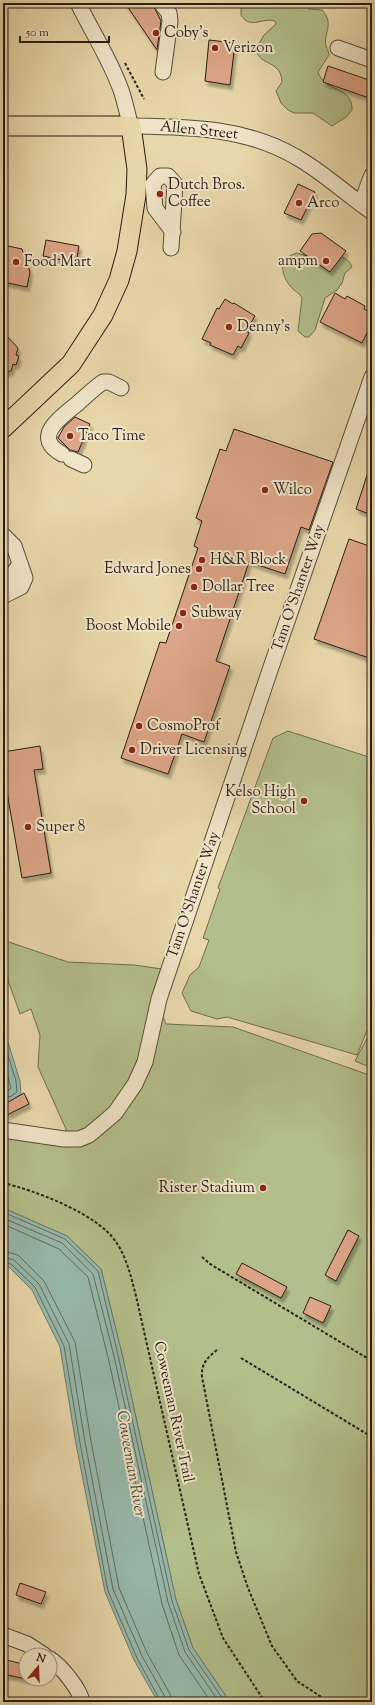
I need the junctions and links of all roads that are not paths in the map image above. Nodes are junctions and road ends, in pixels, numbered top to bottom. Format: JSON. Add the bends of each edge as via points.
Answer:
{"nodes":[{"id":1,"x":78,"y":3,"type":"edge"},
{"id":2,"x":161,"y":3,"type":"edge"},
{"id":3,"x":338,"y":48,"type":"dead end"},
{"id":4,"x":372,"y":60,"type":"edge"},
{"id":5,"x":163,"y":72,"type":"dead end"},
{"id":6,"x":3,"y":126,"type":"edge"},
{"id":7,"x":131,"y":126,"type":"junction"},
{"id":8,"x":372,"y":174,"type":"edge"},
{"id":9,"x":366,"y":208,"type":"edge"},
{"id":10,"x":173,"y":232,"type":"dead end"},
{"id":11,"x":170,"y":248,"type":"dead end"},
{"id":12,"x":372,"y":377,"type":"edge"},
{"id":13,"x":120,"y":388,"type":"dead end"},
{"id":14,"x":3,"y":428,"type":"edge"},
{"id":15,"x":72,"y":459,"type":"dead end"},
{"id":16,"x":3,"y":535,"type":"edge"},
{"id":17,"x":20,"y":564,"type":"junction"},
{"id":18,"x":3,"y":588,"type":"edge"},
{"id":19,"x":3,"y":596,"type":"edge"},
{"id":20,"x":3,"y":1130,"type":"edge"},
{"id":21,"x":3,"y":1635,"type":"edge"},
{"id":22,"x":32,"y":1647,"type":"edge"},
{"id":23,"x":58,"y":1664,"type":"edge"},
{"id":24,"x":82,"y":1702,"type":"edge"}],
"edges":[{"from":1,"to":7,"type":"street","via":[[121,89]]},
{"from":2,"to":5,"type":"street","via":[[169,13],[170,21]]},
{"from":3,"to":4,"type":"street"},
{"from":6,"to":7,"type":"main road","name":"Allen Street"},
{"from":7,"to":9,"type":"street","name":"Allen Street","via":[[222,131],[264,141],[308,164]]},
{"from":7,"to":14,"type":"main road","via":[[136,195],[119,280],[103,315],[71,364]]},
{"from":8,"to":9,"type":"street"},
{"from":10,"to":11,"type":"street"},
{"from":12,"to":20,"type":"street","name":"Tam O'Shanter Way","via":[[164,984],[145,1062],[135,1084],[115,1113],[89,1135],[79,1139]]},
{"from":13,"to":15,"type":"street","via":[[103,382],[53,424],[48,436],[53,448]]},
{"from":16,"to":17,"type":"street","via":[[14,546]]},
{"from":17,"to":18,"type":"street"},
{"from":17,"to":19,"type":"street","via":[[24,583]]},
{"from":21,"to":22,"type":"street"},
{"from":23,"to":24,"type":"street","via":[[81,1695]]}]}
